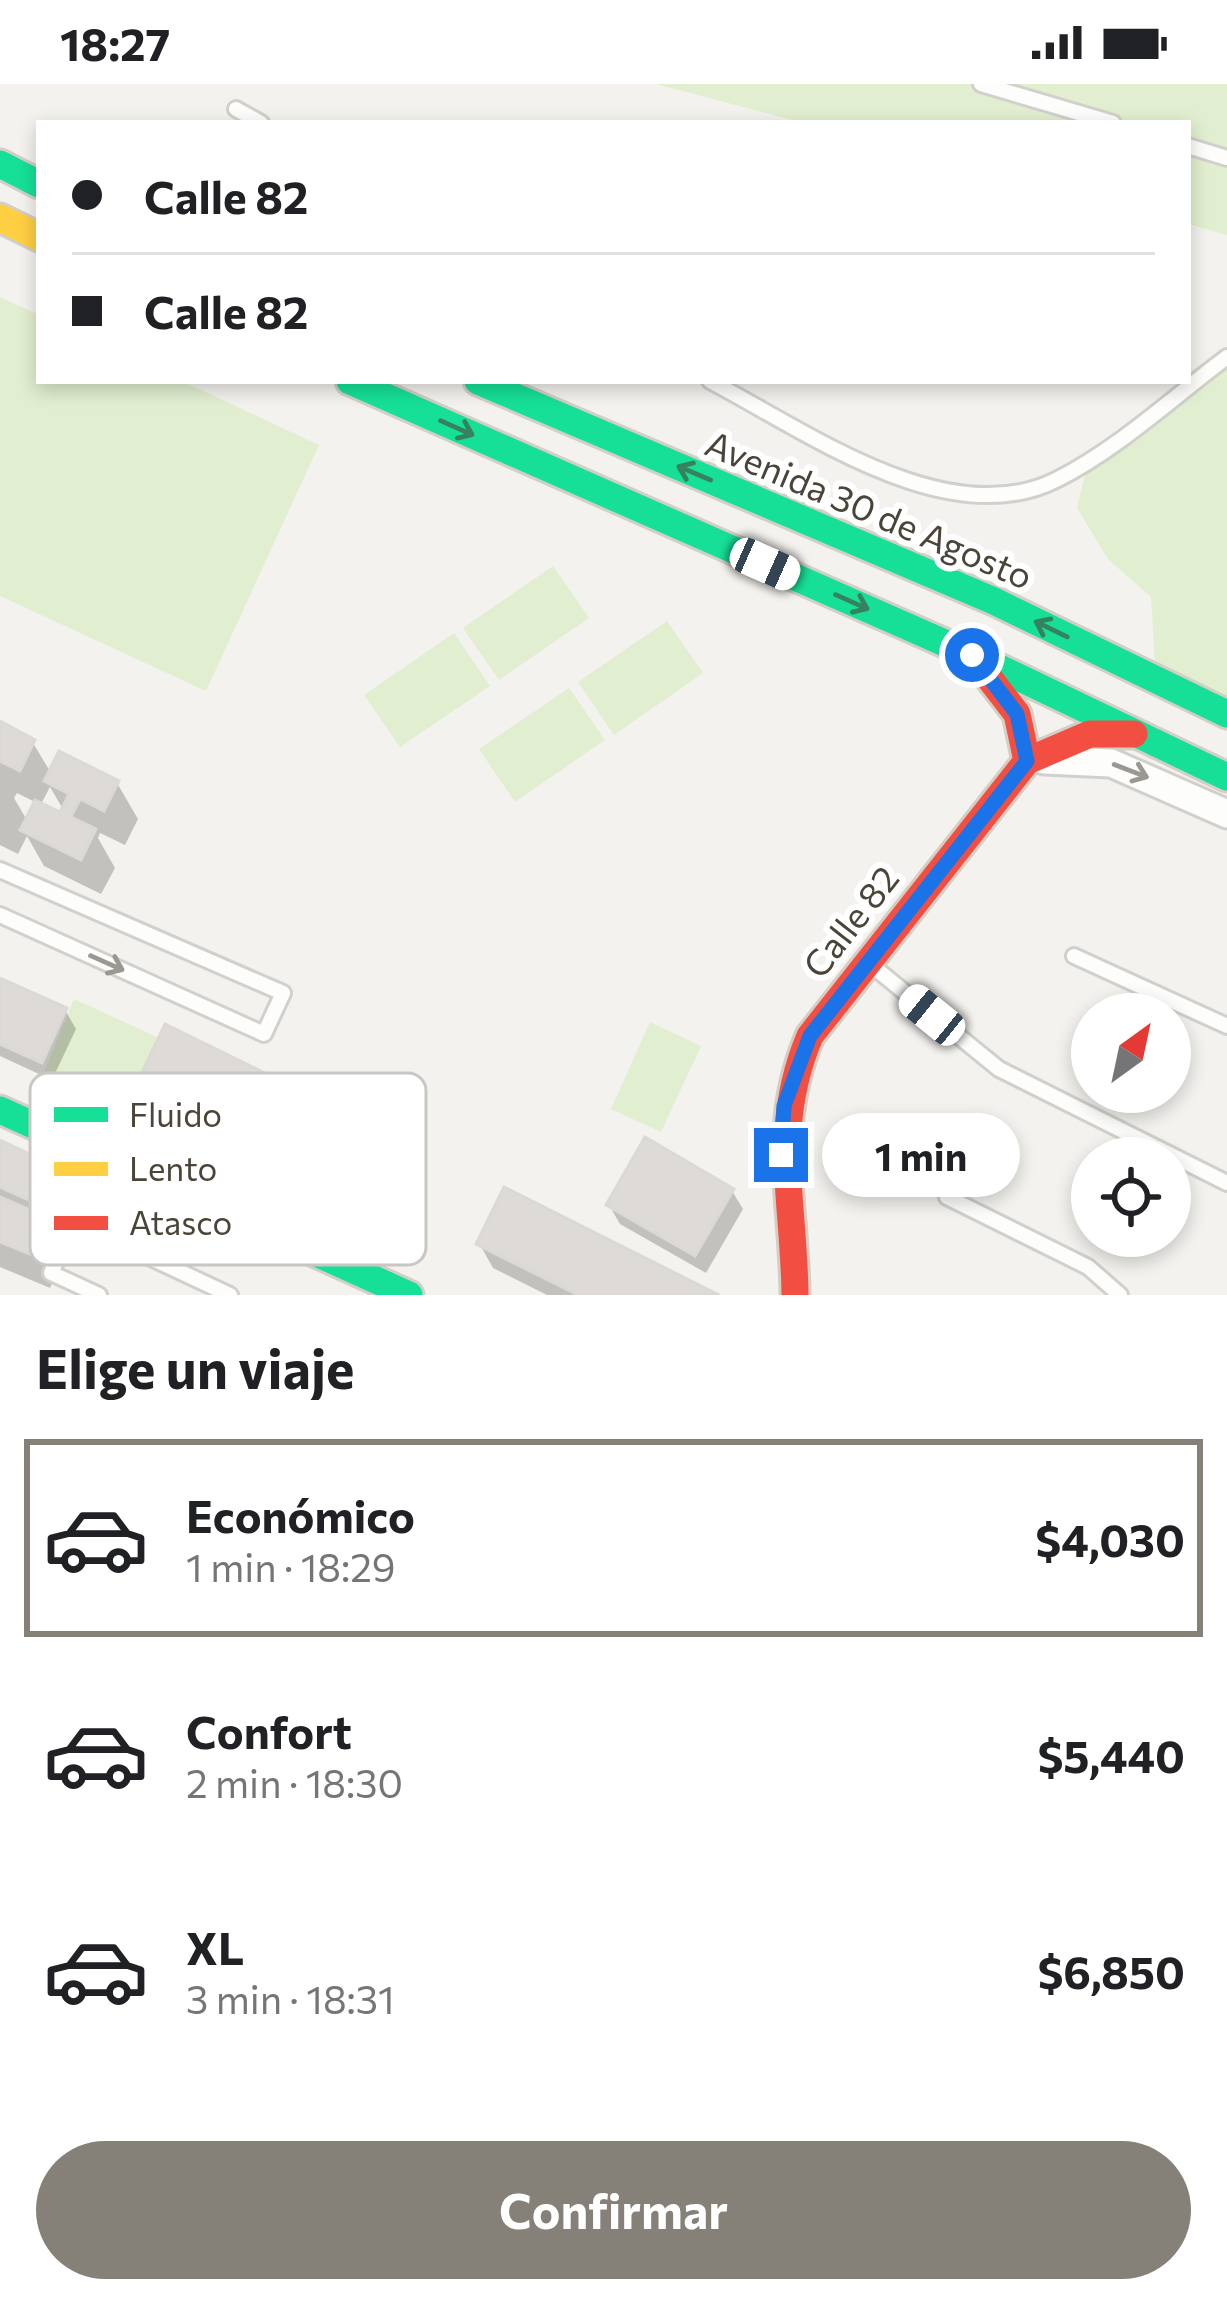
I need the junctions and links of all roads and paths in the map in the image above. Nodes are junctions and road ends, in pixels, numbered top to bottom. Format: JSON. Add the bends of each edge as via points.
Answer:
{"nodes":[{"id":1,"x":980,"y":84,"type":"edge"},
{"id":2,"x":236,"y":109,"type":"dead end"},
{"id":3,"x":256,"y":120,"type":"edge"},
{"id":4,"x":1103,"y":120,"type":"edge"},
{"id":5,"x":1191,"y":147,"type":"edge"},
{"id":6,"x":1227,"y":158,"type":"edge"},
{"id":7,"x":0,"y":164,"type":"edge"},
{"id":8,"x":36,"y":182,"type":"edge"},
{"id":9,"x":0,"y":218,"type":"edge"},
{"id":10,"x":36,"y":236,"type":"edge"},
{"id":11,"x":1227,"y":357,"type":"edge"},
{"id":12,"x":357,"y":384,"type":"edge"},
{"id":13,"x":485,"y":384,"type":"edge"},
{"id":14,"x":716,"y":384,"type":"edge"},
{"id":15,"x":1190,"y":384,"type":"edge"},
{"id":16,"x":1191,"y":384,"type":"edge"},
{"id":17,"x":972,"y":655,"type":"junction"},
{"id":18,"x":1227,"y":714,"type":"edge"},
{"id":19,"x":1137,"y":734,"type":"junction"},
{"id":20,"x":1027,"y":761,"type":"junction"},
{"id":21,"x":1227,"y":777,"type":"edge"},
{"id":22,"x":1227,"y":814,"type":"edge"},
{"id":23,"x":0,"y":870,"type":"edge"},
{"id":24,"x":0,"y":915,"type":"edge"},
{"id":25,"x":1074,"y":956,"type":"dead end"},
{"id":26,"x":865,"y":960,"type":"junction"},
{"id":27,"x":1227,"y":1026,"type":"edge"},
{"id":28,"x":0,"y":1110,"type":"edge"},
{"id":29,"x":30,"y":1124,"type":"edge"},
{"id":30,"x":1227,"y":1183,"type":"edge"},
{"id":31,"x":947,"y":1196,"type":"dead end"},
{"id":32,"x":55,"y":1265,"type":"edge"},
{"id":33,"x":166,"y":1265,"type":"edge"},
{"id":34,"x":343,"y":1265,"type":"edge"},
{"id":35,"x":99,"y":1295,"type":"edge"},
{"id":36,"x":230,"y":1295,"type":"edge"},
{"id":37,"x":409,"y":1295,"type":"edge"},
{"id":38,"x":795,"y":1295,"type":"edge"},
{"id":39,"x":1120,"y":1295,"type":"edge"}],
"edges":[{"from":1,"to":4,"type":"lane"},
{"from":2,"to":3,"type":"lane"},
{"from":5,"to":6,"type":"lane"},
{"from":7,"to":8,"type":"main road"},
{"from":9,"to":10,"type":"main road"},
{"from":11,"to":16,"type":"lane"},
{"from":12,"to":17,"type":"main road","one_way":true},
{"from":18,"to":13,"type":"main road","name":"Avenida 30 de Agosto","one_way":true,"via":[[994,601]]},
{"from":14,"to":15,"type":"lane","via":[[921,486],[987,496],[1024,492],[1071,472]]},
{"from":17,"to":19,"type":"main road"},
{"from":17,"to":20,"type":"main road","via":[[1017,714]]},
{"from":19,"to":20,"type":"main road","name":"Calle 82","via":[[1090,734]]},
{"from":19,"to":21,"type":"main road"},
{"from":20,"to":22,"type":"street","one_way":true,"via":[[1112,763]]},
{"from":20,"to":26,"type":"main road","name":"Calle 82"},
{"from":24,"to":23,"type":"lane","one_way":true,"via":[[264,1034],[283,993]]},
{"from":25,"to":27,"type":"lane"},
{"from":26,"to":30,"type":"lane","via":[[999,1069]]},
{"from":26,"to":38,"type":"main road","name":"Calle 82","via":[[810,1036],[784,1106]]},
{"from":28,"to":29,"type":"main road"},
{"from":31,"to":39,"type":"lane","via":[[1097,1272]]},
{"from":32,"to":35,"type":"lane","via":[[52,1273]]},
{"from":33,"to":36,"type":"lane"},
{"from":34,"to":37,"type":"main road"}]}
